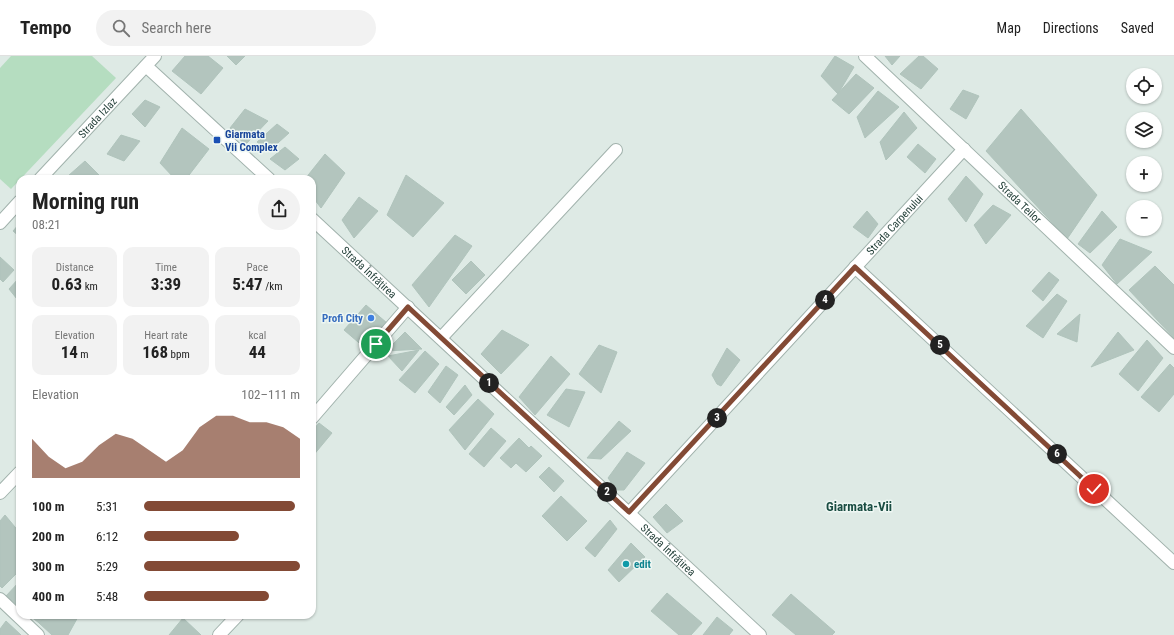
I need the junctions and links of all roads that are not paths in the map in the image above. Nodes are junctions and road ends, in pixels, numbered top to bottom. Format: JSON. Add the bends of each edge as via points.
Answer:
{"nodes":[{"id":1,"x":155,"y":56,"type":"edge"},
{"id":2,"x":865,"y":56,"type":"edge"},
{"id":3,"x":146,"y":66,"type":"junction"},
{"id":4,"x":964,"y":149,"type":"junction"},
{"id":5,"x":616,"y":150,"type":"dead end"},
{"id":6,"x":44,"y":175,"type":"edge"},
{"id":7,"x":264,"y":175,"type":"edge"},
{"id":8,"x":16,"y":205,"type":"edge"},
{"id":9,"x":0,"y":223,"type":"edge"},
{"id":10,"x":316,"y":223,"type":"edge"},
{"id":11,"x":855,"y":267,"type":"junction"},
{"id":12,"x":408,"y":307,"type":"junction"},
{"id":13,"x":441,"y":338,"type":"junction"},
{"id":14,"x":1174,"y":348,"type":"edge"},
{"id":15,"x":316,"y":413,"type":"edge"},
{"id":16,"x":16,"y":476,"type":"edge"},
{"id":17,"x":0,"y":493,"type":"edge"},
{"id":18,"x":629,"y":512,"type":"junction"},
{"id":19,"x":1174,"y":563,"type":"edge"},
{"id":20,"x":0,"y":599,"type":"edge"},
{"id":21,"x":16,"y":614,"type":"edge"},
{"id":22,"x":21,"y":619,"type":"edge"},
{"id":23,"x":234,"y":619,"type":"edge"},
{"id":24,"x":38,"y":635,"type":"edge"},
{"id":25,"x":219,"y":635,"type":"edge"},
{"id":26,"x":760,"y":635,"type":"edge"}],
"edges":[{"from":1,"to":3,"type":"street","name":"Strada Izlaz"},
{"from":2,"to":4,"type":"street","name":"Strada Teilor"},
{"from":3,"to":6,"type":"street","name":"Strada Izlaz"},
{"from":3,"to":7,"type":"street"},
{"from":4,"to":11,"type":"street","name":"Strada Carpenului"},
{"from":4,"to":14,"type":"street","name":"Strada Teilor"},
{"from":5,"to":13,"type":"street"},
{"from":8,"to":9,"type":"street"},
{"from":10,"to":12,"type":"street","name":"Strada Înfrățirea"},
{"from":11,"to":18,"type":"street","name":"Strada Carpenului"},
{"from":11,"to":19,"type":"street"},
{"from":12,"to":13,"type":"street","name":"Strada Înfrățirea"},
{"from":12,"to":15,"type":"street"},
{"from":13,"to":18,"type":"street","name":"Strada Înfrățirea"},
{"from":16,"to":17,"type":"street"},
{"from":18,"to":26,"type":"street","name":"Strada Înfrățirea"},
{"from":20,"to":21,"type":"street"},
{"from":22,"to":24,"type":"street"},
{"from":23,"to":25,"type":"street"}]}
